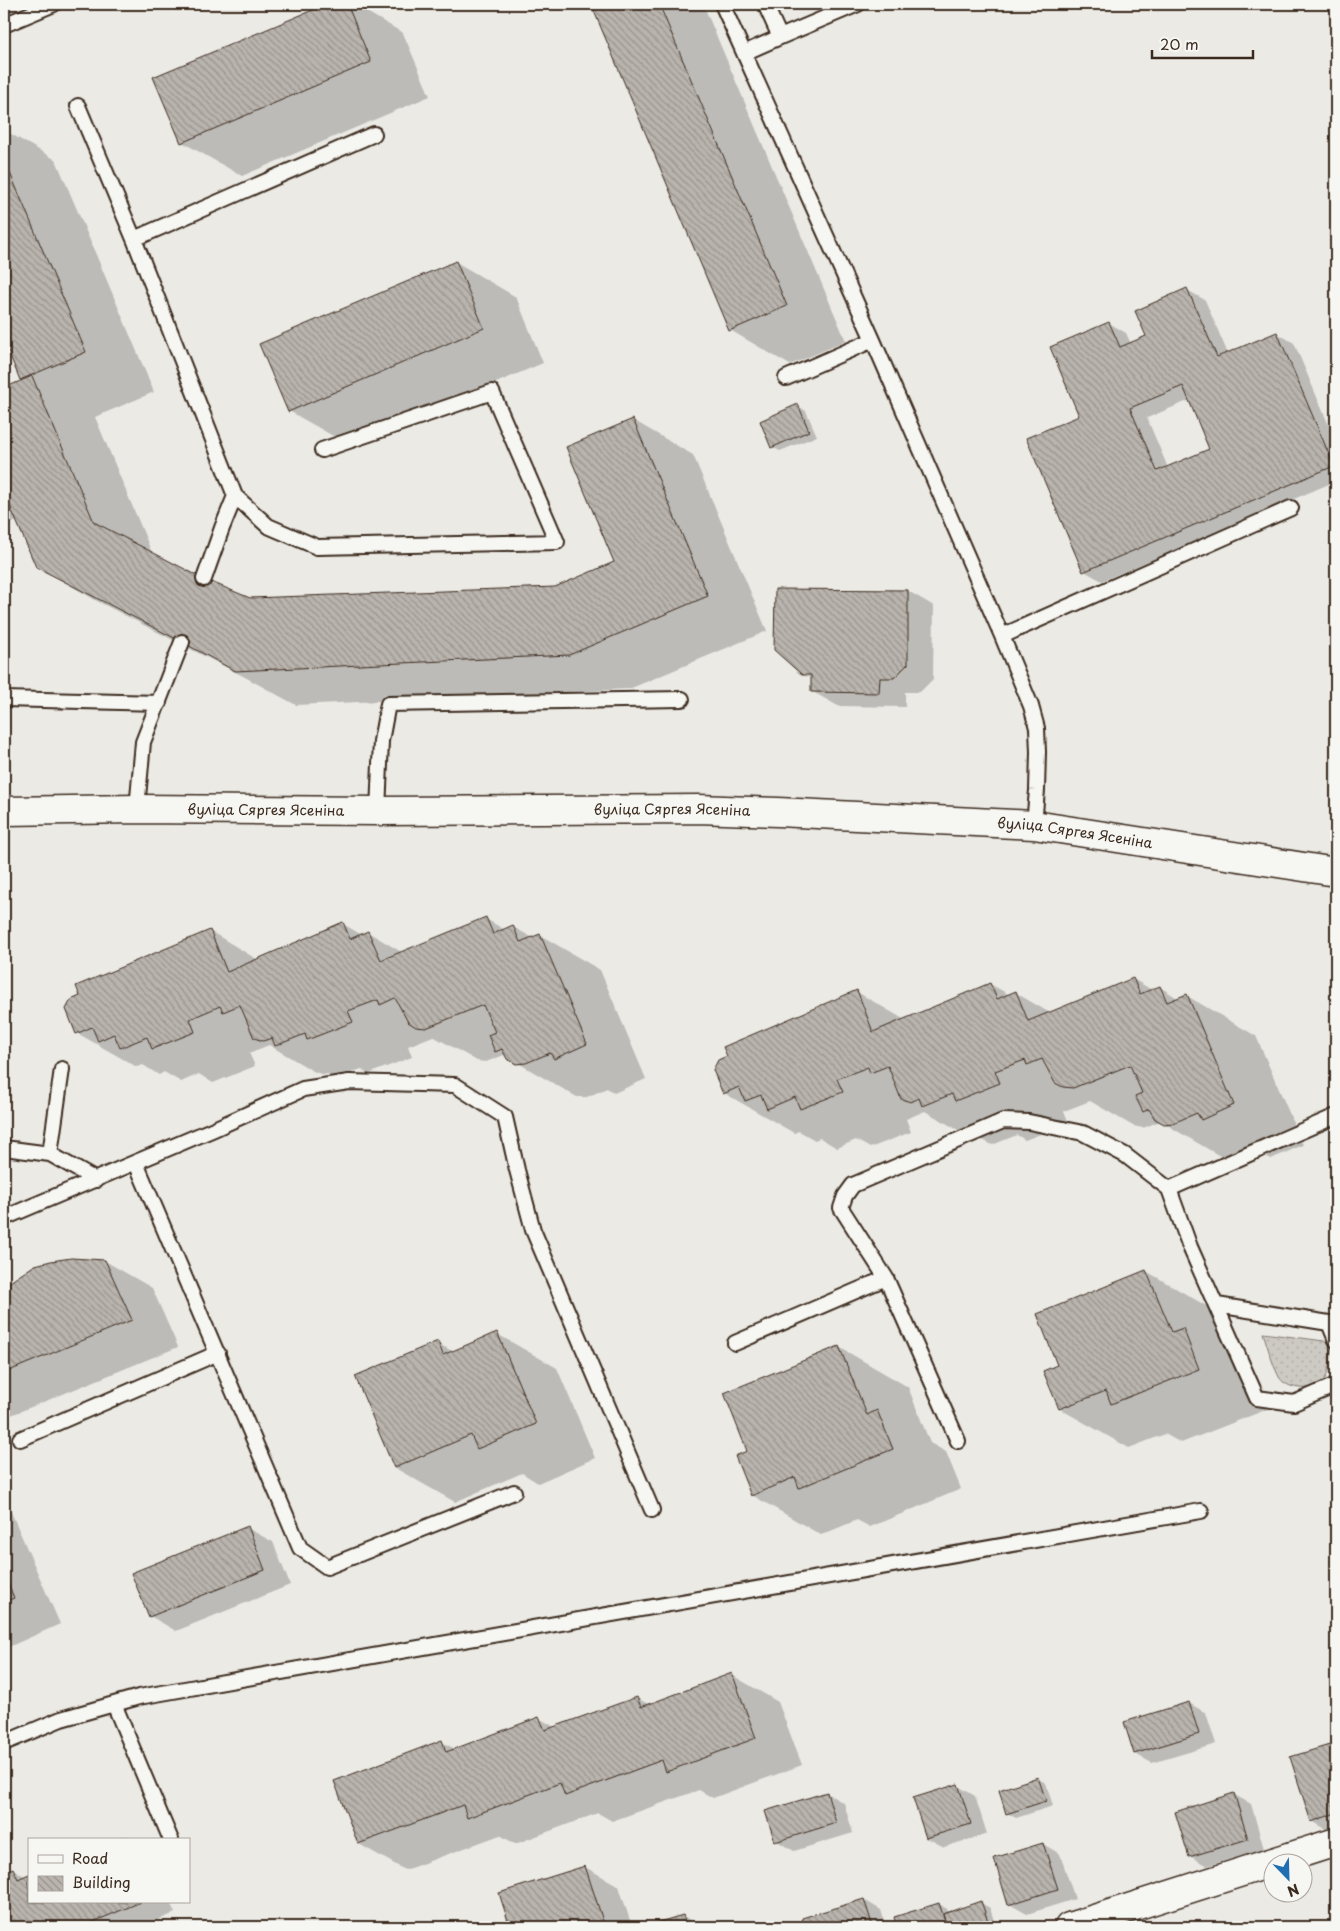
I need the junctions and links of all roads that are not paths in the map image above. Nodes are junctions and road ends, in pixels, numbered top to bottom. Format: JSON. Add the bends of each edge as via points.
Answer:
{"nodes":[{"id":1,"x":54,"y":4,"type":"edge"},
{"id":2,"x":722,"y":4,"type":"edge"},
{"id":3,"x":765,"y":4,"type":"edge"},
{"id":4,"x":858,"y":4,"type":"edge"},
{"id":5,"x":4,"y":26,"type":"edge"},
{"id":6,"x":780,"y":37,"type":"junction"},
{"id":7,"x":744,"y":53,"type":"junction"},
{"id":8,"x":78,"y":106,"type":"dead end"},
{"id":9,"x":374,"y":134,"type":"dead end"},
{"id":10,"x":134,"y":239,"type":"junction"},
{"id":11,"x":873,"y":340,"type":"junction"},
{"id":12,"x":786,"y":378,"type":"dead end"},
{"id":13,"x":322,"y":450,"type":"dead end"},
{"id":14,"x":235,"y":496,"type":"junction"},
{"id":15,"x":1291,"y":508,"type":"dead end"},
{"id":16,"x":204,"y":579,"type":"dead end"},
{"id":17,"x":1002,"y":636,"type":"junction"},
{"id":18,"x":182,"y":642,"type":"dead end"},
{"id":19,"x":4,"y":699,"type":"edge"},
{"id":20,"x":682,"y":699,"type":"dead end"},
{"id":21,"x":159,"y":702,"type":"junction"},
{"id":22,"x":137,"y":809,"type":"junction"},
{"id":23,"x":4,"y":810,"type":"edge"},
{"id":24,"x":378,"y":811,"type":"junction"},
{"id":25,"x":1034,"y":825,"type":"junction"},
{"id":26,"x":1336,"y":872,"type":"edge"},
{"id":27,"x":62,"y":1069,"type":"dead end"},
{"id":28,"x":1336,"y":1116,"type":"edge"},
{"id":29,"x":4,"y":1148,"type":"edge"},
{"id":30,"x":50,"y":1154,"type":"junction"},
{"id":31,"x":136,"y":1162,"type":"junction"},
{"id":32,"x":96,"y":1180,"type":"junction"},
{"id":33,"x":1169,"y":1189,"type":"junction"},
{"id":34,"x":4,"y":1218,"type":"edge"},
{"id":35,"x":886,"y":1278,"type":"junction"},
{"id":36,"x":1217,"y":1305,"type":"junction"},
{"id":37,"x":1336,"y":1340,"type":"edge"},
{"id":38,"x":735,"y":1343,"type":"dead end"},
{"id":39,"x":218,"y":1353,"type":"junction"},
{"id":40,"x":1336,"y":1384,"type":"edge"},
{"id":41,"x":20,"y":1439,"type":"dead end"},
{"id":42,"x":958,"y":1441,"type":"dead end"},
{"id":43,"x":514,"y":1492,"type":"dead end"},
{"id":44,"x":652,"y":1510,"type":"dead end"},
{"id":45,"x":1201,"y":1511,"type":"dead end"},
{"id":46,"x":114,"y":1704,"type":"junction"},
{"id":47,"x":4,"y":1743,"type":"edge"},
{"id":48,"x":170,"y":1838,"type":"edge"},
{"id":49,"x":1336,"y":1842,"type":"edge"},
{"id":50,"x":1069,"y":1927,"type":"edge"}],
"edges":[{"from":1,"to":5,"type":"lane"},
{"from":2,"to":7,"type":"lane"},
{"from":3,"to":6,"type":"lane"},
{"from":4,"to":6,"type":"lane"},
{"from":6,"to":7,"type":"lane"},
{"from":7,"to":11,"type":"lane"},
{"from":8,"to":10,"type":"lane"},
{"from":9,"to":10,"type":"lane"},
{"from":10,"to":14,"type":"lane"},
{"from":11,"to":12,"type":"lane"},
{"from":11,"to":17,"type":"lane"},
{"from":13,"to":14,"type":"lane","via":[[492,392],[557,542],[317,547],[268,526]]},
{"from":14,"to":16,"type":"lane"},
{"from":15,"to":17,"type":"lane"},
{"from":17,"to":25,"type":"lane","via":[[1037,728],[1038,790]]},
{"from":18,"to":21,"type":"lane"},
{"from":19,"to":21,"type":"lane"},
{"from":20,"to":24,"type":"lane","via":[[388,704],[381,741]]},
{"from":21,"to":22,"type":"lane","via":[[144,742]]},
{"from":22,"to":23,"type":"main road","name":"вуліца Сяргея Ясеніна"},
{"from":22,"to":24,"type":"main road","name":"вуліца Сяргея Ясеніна"},
{"from":24,"to":25,"type":"main road","name":"вуліца Сяргея Ясеніна","via":[[699,809]]},
{"from":25,"to":26,"type":"main road","name":"вуліца Сяргея Ясеніна"},
{"from":27,"to":30,"type":"lane"},
{"from":28,"to":33,"type":"lane"},
{"from":29,"to":30,"type":"lane"},
{"from":30,"to":32,"type":"lane"},
{"from":31,"to":32,"type":"lane"},
{"from":31,"to":39,"type":"lane"},
{"from":31,"to":44,"type":"lane","via":[[303,1089],[348,1082],[455,1086],[505,1117],[533,1230]]},
{"from":32,"to":34,"type":"lane"},
{"from":33,"to":35,"type":"lane","via":[[1125,1155],[1083,1133],[1029,1122],[1003,1122],[853,1185],[841,1208]]},
{"from":33,"to":36,"type":"lane","via":[[1190,1247]]},
{"from":35,"to":38,"type":"lane"},
{"from":35,"to":42,"type":"lane"},
{"from":36,"to":37,"type":"lane","via":[[1328,1323]]},
{"from":36,"to":40,"type":"lane","via":[[1257,1398],[1294,1403]]},
{"from":39,"to":41,"type":"lane"},
{"from":39,"to":43,"type":"lane","via":[[300,1548],[327,1567]]},
{"from":45,"to":46,"type":"lane","via":[[159,1693]]},
{"from":46,"to":47,"type":"lane","via":[[61,1720]]},
{"from":46,"to":48,"type":"lane"},
{"from":49,"to":50,"type":"main road"}]}
